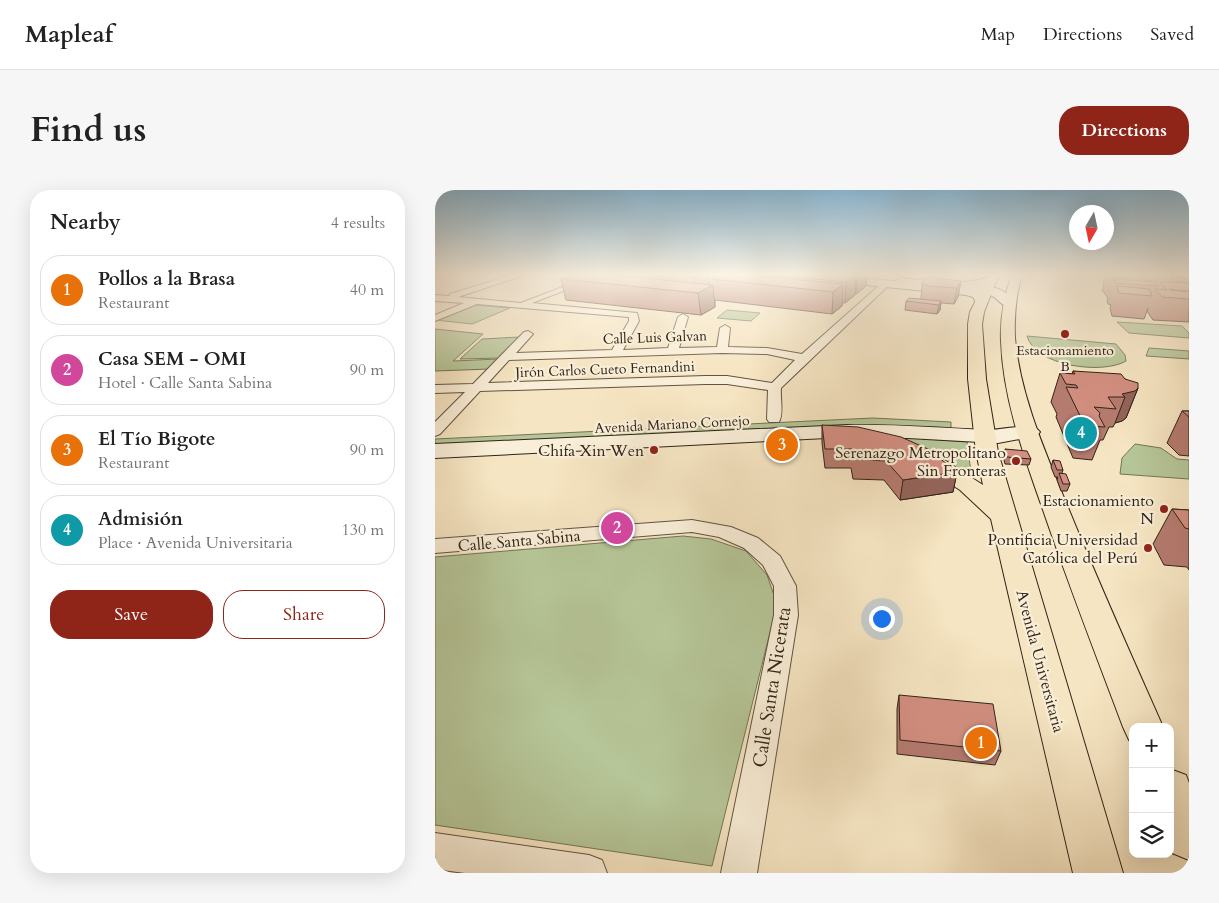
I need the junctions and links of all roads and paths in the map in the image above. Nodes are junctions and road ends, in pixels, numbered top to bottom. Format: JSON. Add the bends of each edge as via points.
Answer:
{"nodes":[{"id":1,"x":466,"y":306,"type":"edge"},
{"id":2,"x":522,"y":306,"type":"edge"},
{"id":3,"x":861,"y":306,"type":"edge"},
{"id":4,"x":990,"y":306,"type":"edge"},
{"id":5,"x":994,"y":306,"type":"edge"},
{"id":6,"x":435,"y":309,"type":"edge"},
{"id":7,"x":455,"y":310,"type":"junction"},
{"id":8,"x":683,"y":317,"type":"edge"},
{"id":9,"x":435,"y":318,"type":"edge"},
{"id":10,"x":725,"y":328,"type":"dead end"},
{"id":11,"x":528,"y":334,"type":"dead end"},
{"id":12,"x":722,"y":350,"type":"junction"},
{"id":13,"x":672,"y":352,"type":"junction"},
{"id":14,"x":615,"y":354,"type":"junction"},
{"id":15,"x":506,"y":358,"type":"junction"},
{"id":16,"x":804,"y":358,"type":"junction"},
{"id":17,"x":977,"y":379,"type":"junction"},
{"id":18,"x":1016,"y":384,"type":"junction"},
{"id":19,"x":775,"y":387,"type":"junction"},
{"id":20,"x":477,"y":388,"type":"junction"},
{"id":21,"x":435,"y":389,"type":"edge"},
{"id":22,"x":774,"y":419,"type":"junction"},
{"id":23,"x":983,"y":427,"type":"junction"},
{"id":24,"x":1029,"y":429,"type":"junction"},
{"id":25,"x":847,"y":431,"type":"junction"},
{"id":26,"x":435,"y":433,"type":"edge"},
{"id":27,"x":435,"y":451,"type":"edge"},
{"id":28,"x":1002,"y":515,"type":"junction"},
{"id":29,"x":692,"y":526,"type":"joint"},
{"id":30,"x":435,"y":546,"type":"edge"},
{"id":31,"x":1141,"y":723,"type":"edge"},
{"id":32,"x":1174,"y":800,"type":"edge"},
{"id":33,"x":1189,"y":836,"type":"edge"},
{"id":34,"x":435,"y":851,"type":"edge"},
{"id":35,"x":589,"y":873,"type":"edge"},
{"id":36,"x":739,"y":873,"type":"edge"},
{"id":37,"x":1098,"y":873,"type":"edge"}],
"edges":[{"from":1,"to":7,"type":"street"},
{"from":2,"to":14,"type":"street","via":[[634,315],[634,321]]},
{"from":3,"to":16,"type":"street"},
{"from":4,"to":17,"type":"main road","name":"Avenida Universitaria","via":[[975,340]]},
{"from":5,"to":18,"type":"main road","name":"Avenida Universitaria"},
{"from":6,"to":7,"type":"street"},
{"from":7,"to":9,"type":"street"},
{"from":8,"to":13,"type":"street"},
{"from":10,"to":12,"type":"street"},
{"from":11,"to":15,"type":"street"},
{"from":12,"to":13,"type":"street","name":"Calle Luis Galvan"},
{"from":12,"to":16,"type":"street","name":"Calle Luis Galvan","via":[[767,351]]},
{"from":13,"to":14,"type":"street","name":"Calle Luis Galvan"},
{"from":14,"to":15,"type":"street","name":"Calle Luis Galvan"},
{"from":15,"to":20,"type":"street"},
{"from":16,"to":19,"type":"street"},
{"from":17,"to":18,"type":"main road","via":[[995,384]]},
{"from":17,"to":23,"type":"main road","name":"Avenida Universitaria"},
{"from":18,"to":24,"type":"main road","name":"Avenida Universitaria"},
{"from":19,"to":20,"type":"street","name":"Jirón Carlos Cueto Fernandini","via":[[705,380]]},
{"from":19,"to":22,"type":"street"},
{"from":20,"to":21,"type":"street","name":"Jirón Carlos Cueto Fernandini"},
{"from":20,"to":26,"type":"street"},
{"from":22,"to":23,"type":"main road","name":"Avenida Mariano Cornejo","via":[[876,414]]},
{"from":22,"to":26,"type":"main road","name":"Avenida Mariano Cornejo"},
{"from":23,"to":24,"type":"main road","name":"Avenida Mariano Cornejo","via":[[1006,437]]},
{"from":23,"to":25,"type":"main road","name":"Avenida Mariano Cornejo"},
{"from":23,"to":28,"type":"main road","name":"Avenida Universitaria"},
{"from":24,"to":31,"type":"main road","name":"Avenida Universitaria","via":[[1067,540]]},
{"from":25,"to":27,"type":"main road","name":"Avenida Mariano Cornejo"},
{"from":25,"to":28,"type":"main road","via":[[891,443],[931,461],[969,485]]},
{"from":28,"to":37,"type":"main road","name":"Avenida Universitaria"},
{"from":29,"to":30,"type":"street","name":"Calle Santa Sabina"},
{"from":29,"to":36,"type":"street","name":"Calle Santa Nicerata","via":[[724,531],[751,543],[772,561],[785,586],[786,615]]},
{"from":32,"to":33,"type":"main road"},
{"from":34,"to":35,"type":"street"}]}
